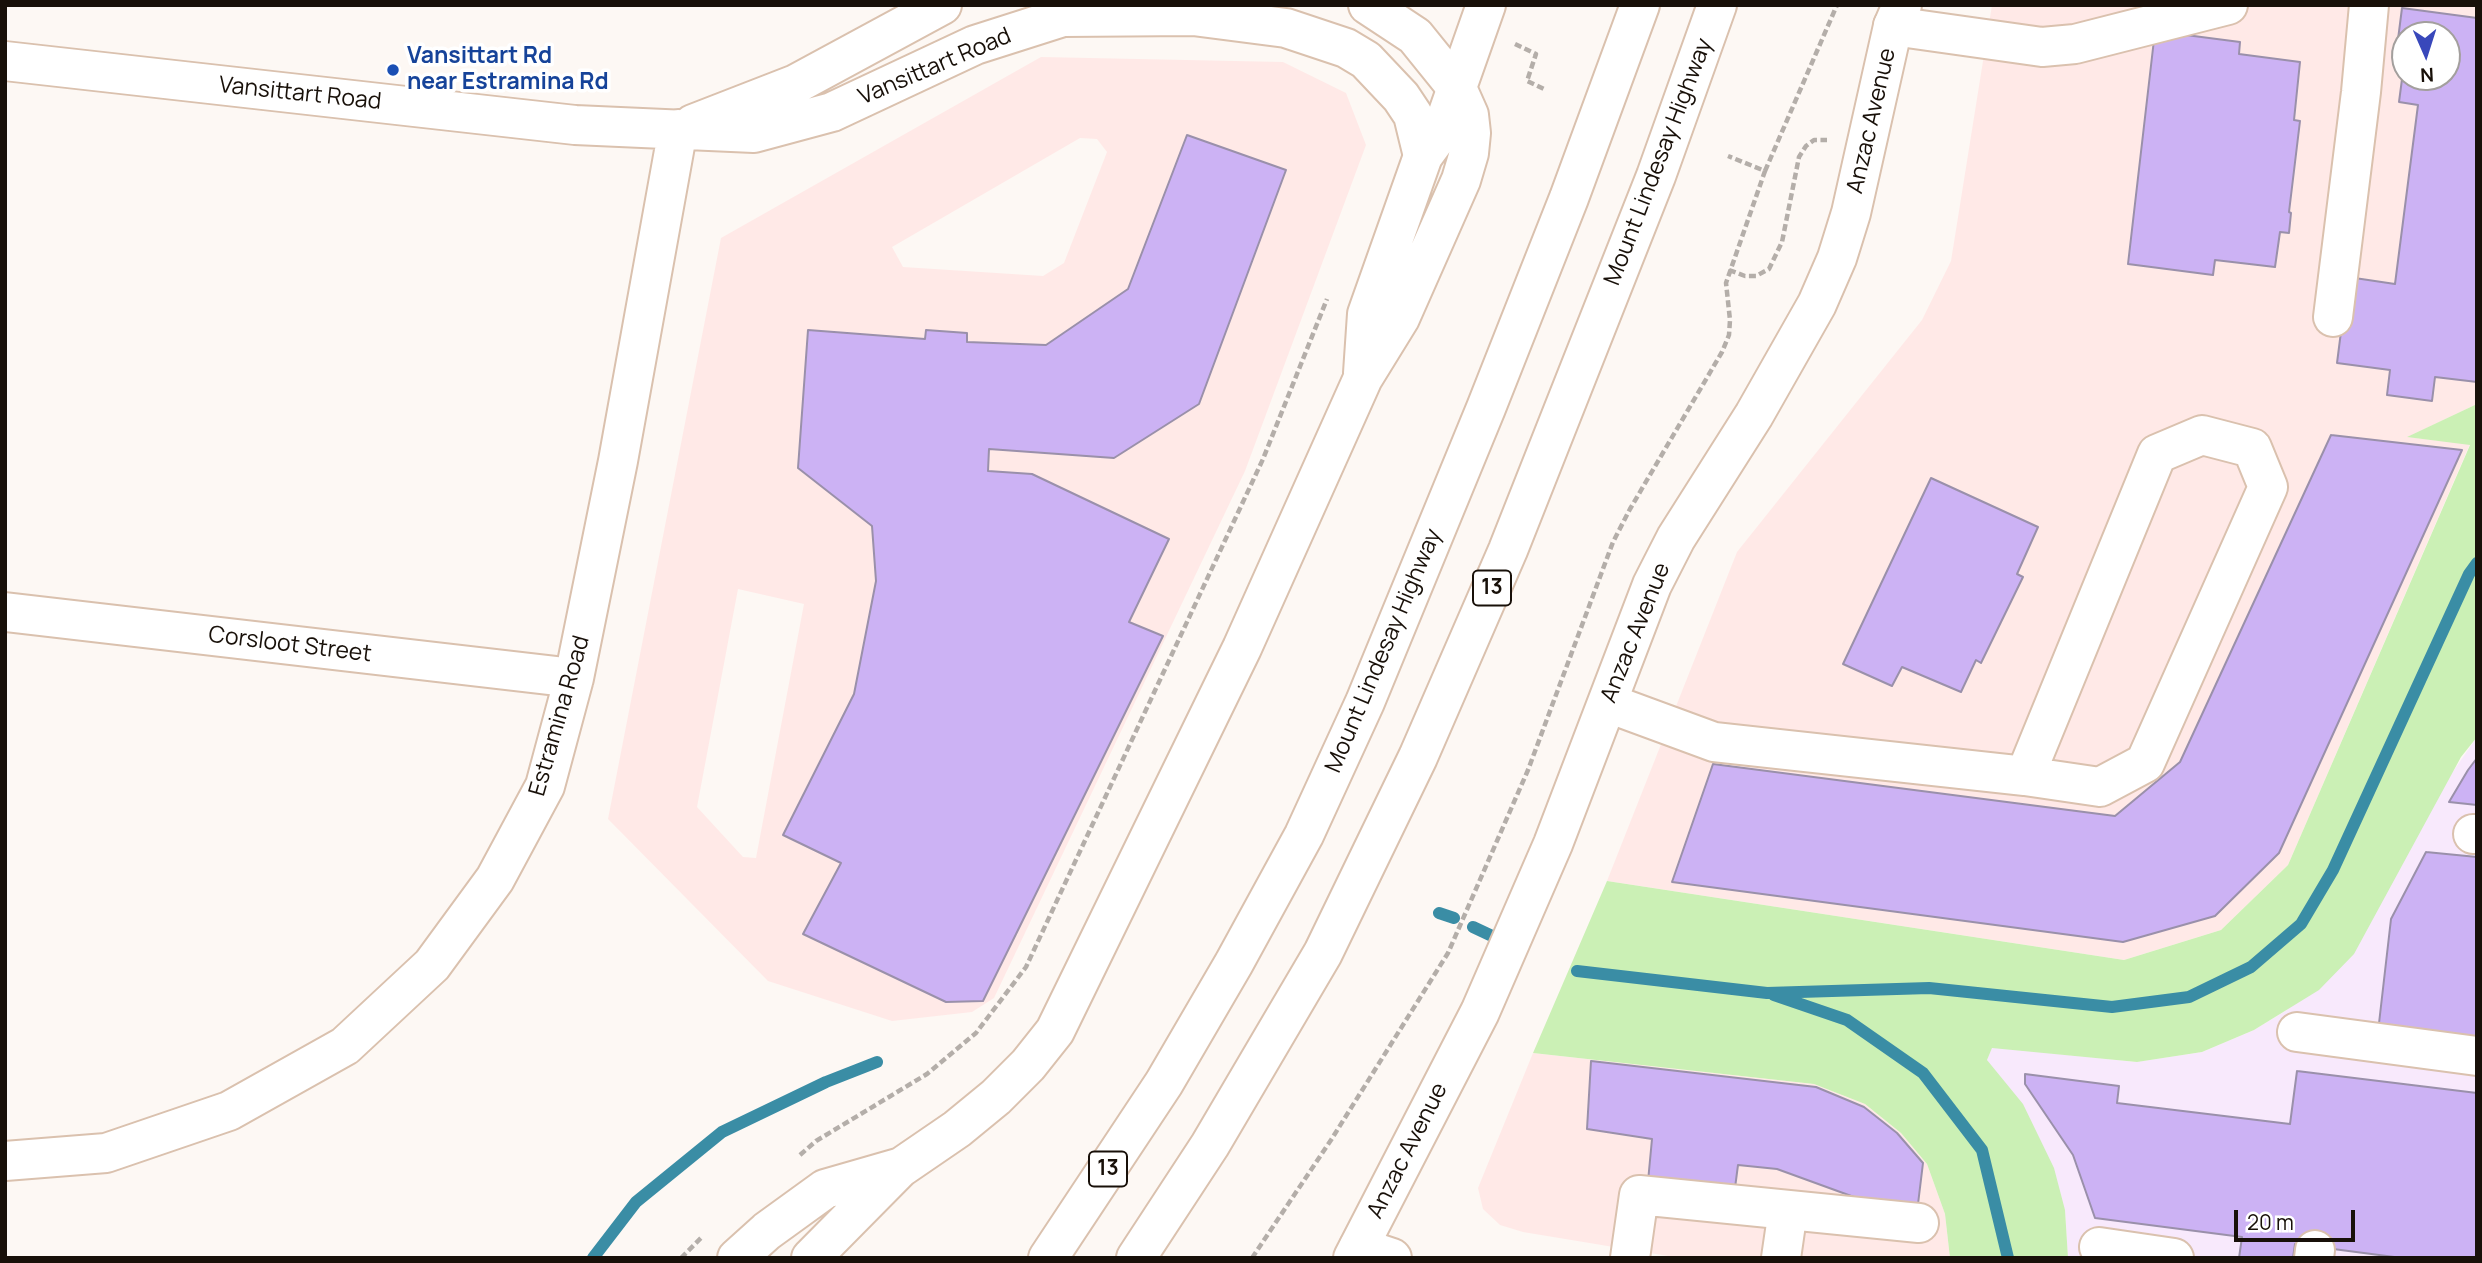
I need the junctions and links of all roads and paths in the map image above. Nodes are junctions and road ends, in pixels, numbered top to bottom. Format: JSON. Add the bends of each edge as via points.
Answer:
{"nodes":[{"id":1,"x":942,"y":5,"type":"edge"},
{"id":2,"x":1368,"y":5,"type":"edge"},
{"id":3,"x":1486,"y":5,"type":"edge"},
{"id":4,"x":1640,"y":5,"type":"edge"},
{"id":5,"x":1717,"y":5,"type":"edge"},
{"id":6,"x":1837,"y":5,"type":"edge"},
{"id":7,"x":2228,"y":5,"type":"edge"},
{"id":8,"x":2369,"y":5,"type":"edge"},
{"id":9,"x":1062,"y":11,"type":"edge"},
{"id":10,"x":1898,"y":15,"type":"edge"},
{"id":11,"x":1022,"y":17,"type":"edge"},
{"id":12,"x":1505,"y":40,"type":"dead end"},
{"id":13,"x":5,"y":61,"type":"edge"},
{"id":14,"x":1457,"y":88,"type":"junction"},
{"id":15,"x":1546,"y":90,"type":"dead end"},
{"id":16,"x":678,"y":129,"type":"junction"},
{"id":17,"x":1866,"y":150,"type":"junction"},
{"id":18,"x":1423,"y":156,"type":"junction"},
{"id":19,"x":1728,"y":156,"type":"dead end"},
{"id":20,"x":1765,"y":171,"type":"junction"},
{"id":21,"x":1730,"y":270,"type":"junction"},
{"id":22,"x":1330,"y":293,"type":"dead end"},
{"id":23,"x":2333,"y":317,"type":"dead end"},
{"id":24,"x":1363,"y":378,"type":"junction"},
{"id":25,"x":5,"y":612,"type":"edge"},
{"id":26,"x":574,"y":678,"type":"junction"},
{"id":27,"x":1608,"y":703,"type":"junction"},
{"id":28,"x":2025,"y":776,"type":"junction"},
{"id":29,"x":2297,"y":1032,"type":"dead end"},
{"id":30,"x":2477,"y":1056,"type":"edge"},
{"id":31,"x":796,"y":1157,"type":"dead end"},
{"id":32,"x":5,"y":1161,"type":"edge"},
{"id":33,"x":900,"y":1168,"type":"junction"},
{"id":34,"x":1788,"y":1210,"type":"junction"},
{"id":35,"x":1919,"y":1223,"type":"dead end"},
{"id":36,"x":708,"y":1230,"type":"dead end"},
{"id":37,"x":2099,"y":1247,"type":"dead end"},
{"id":38,"x":1368,"y":1254,"type":"edge"},
{"id":39,"x":681,"y":1258,"type":"edge"},
{"id":40,"x":737,"y":1258,"type":"edge"},
{"id":41,"x":811,"y":1258,"type":"edge"},
{"id":42,"x":1048,"y":1258,"type":"edge"},
{"id":43,"x":1136,"y":1258,"type":"edge"},
{"id":44,"x":1252,"y":1258,"type":"edge"},
{"id":45,"x":1630,"y":1258,"type":"edge"},
{"id":46,"x":1781,"y":1258,"type":"edge"},
{"id":47,"x":2174,"y":1258,"type":"edge"}],
"edges":[{"from":1,"to":16,"type":"main road","name":"Vansittart Road","via":[[796,84]]},
{"from":2,"to":14,"type":"main road","via":[[1415,36]]},
{"from":3,"to":14,"type":"main road"},
{"from":4,"to":42,"type":"main road","name":"Mount Lindesay Highway","number":"13","via":[[1486,408],[1365,702],[1304,835],[1164,1083]]},
{"from":5,"to":43,"type":"main road","name":"Mount Lindesay Highway","number":"13","via":[[1656,176],[1514,537],[1418,757],[1323,953],[1210,1146]]},
{"from":6,"to":20,"type":"path"},
{"from":7,"to":10,"type":"main road","via":[[2075,44],[2042,47]]},
{"from":8,"to":23,"type":"main road"},
{"from":9,"to":11,"type":"main road","name":"Vansittart Road"},
{"from":9,"to":18,"type":"main road","name":"Vansittart Road","via":[[1193,16],[1286,28],[1346,48],[1366,60],[1401,97],[1413,115]]},
{"from":10,"to":17,"type":"main road","name":"Anzac Avenue"},
{"from":11,"to":16,"type":"main road","name":"Vansittart Road","via":[[975,45],[832,112],[754,133]]},
{"from":12,"to":15,"type":"path","via":[[1536,54],[1527,81]]},
{"from":13,"to":16,"type":"main road","name":"Vansittart Road","via":[[575,125]]},
{"from":14,"to":18,"type":"main road","via":[[1442,130]]},
{"from":14,"to":24,"type":"main road","via":[[1471,133],[1461,180],[1400,318]]},
{"from":16,"to":26,"type":"main road","name":"Estramina Road"},
{"from":17,"to":21,"type":"path","via":[[1828,140],[1814,140],[1806,146],[1799,157],[1782,242],[1769,268],[1756,276]]},
{"from":17,"to":27,"type":"main road","name":"Anzac Avenue","via":[[1844,235],[1816,304],[1761,403],[1676,538],[1652,585]]},
{"from":18,"to":24,"type":"main road","via":[[1367,314]]},
{"from":19,"to":20,"type":"path"},
{"from":20,"to":21,"type":"path"},
{"from":21,"to":44,"type":"path","via":[[1726,283],[1729,335],[1722,352],[1614,542],[1528,770],[1448,953]]},
{"from":22,"to":31,"type":"path","via":[[1263,459],[1026,967],[976,1033],[927,1074]]},
{"from":24,"to":33,"type":"main road","via":[[1242,648],[1055,1031],[996,1097]]},
{"from":25,"to":26,"type":"main road","name":"Corsloot Street"},
{"from":26,"to":32,"type":"main road","name":"Estramina Road","via":[[545,786],[495,879],[432,965],[345,1046],[229,1111],[106,1153]]},
{"from":27,"to":28,"type":"main road","via":[[1714,742]]},
{"from":27,"to":38,"type":"main road","name":"Anzac Avenue","via":[[1480,1012]]},
{"from":28,"to":28,"type":"main road","via":[[2157,454],[2202,435],[2252,448],[2267,487],[2145,763],[2099,787]]},
{"from":29,"to":30,"type":"main road"},
{"from":33,"to":40,"type":"main road","via":[[825,1189]]},
{"from":33,"to":41,"type":"main road"},
{"from":34,"to":35,"type":"main road"},
{"from":34,"to":45,"type":"main road","via":[[1639,1195]]},
{"from":34,"to":46,"type":"main road"},
{"from":36,"to":39,"type":"path"},
{"from":37,"to":47,"type":"main road"}]}
